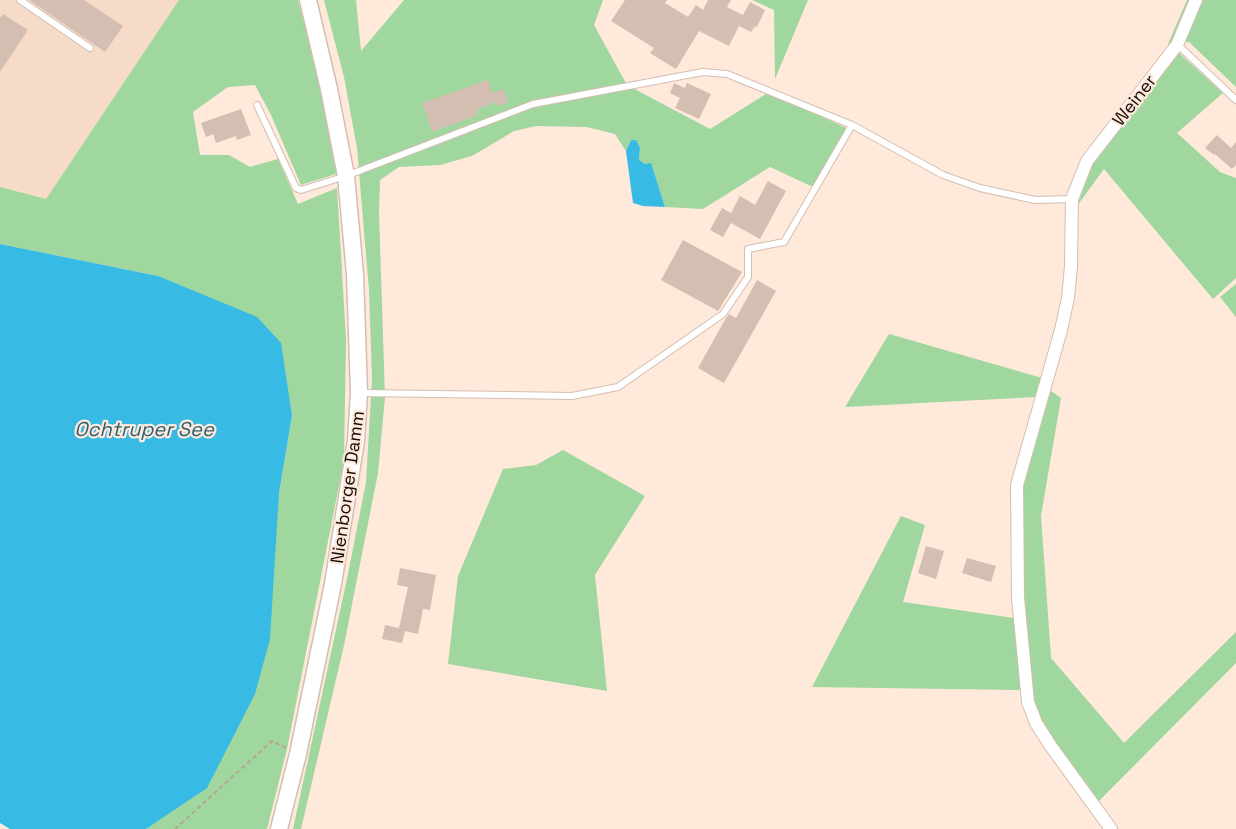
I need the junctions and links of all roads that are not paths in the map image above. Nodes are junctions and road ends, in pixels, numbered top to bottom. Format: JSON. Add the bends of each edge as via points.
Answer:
{"nodes":[{"id":1,"x":20,"y":0,"type":"edge"},
{"id":2,"x":308,"y":0,"type":"edge"},
{"id":3,"x":1196,"y":0,"type":"edge"},
{"id":4,"x":1177,"y":45,"type":"junction"},
{"id":5,"x":90,"y":48,"type":"dead end"},
{"id":6,"x":1236,"y":100,"type":"edge"},
{"id":7,"x":257,"y":105,"type":"dead end"},
{"id":8,"x":852,"y":125,"type":"junction"},
{"id":9,"x":346,"y":176,"type":"junction"},
{"id":10,"x":1072,"y":199,"type":"junction"},
{"id":11,"x":359,"y":393,"type":"junction"},
{"id":12,"x":279,"y":829,"type":"edge"},
{"id":13,"x":1111,"y":829,"type":"edge"}],
"edges":[{"from":1,"to":5,"type":"lane"},
{"from":2,"to":9,"type":"main road","name":"Nienborger Damm"},
{"from":3,"to":4,"type":"street","name":"Weiner"},
{"from":4,"to":6,"type":"lane"},
{"from":4,"to":10,"type":"street","name":"Weiner","via":[[1087,161]]},
{"from":7,"to":9,"type":"lane","via":[[296,188]]},
{"from":8,"to":9,"type":"lane","via":[[727,74],[703,72],[533,104]]},
{"from":8,"to":10,"type":"lane","via":[[943,175],[980,188],[1035,200]]},
{"from":8,"to":11,"type":"lane","via":[[784,242],[748,249],[748,277],[723,314],[618,387],[572,396]]},
{"from":9,"to":11,"type":"main road","name":"Nienborger Damm","via":[[356,274]]},
{"from":10,"to":13,"type":"street","via":[[1068,298],[1017,485],[1018,598],[1028,702],[1036,723]]},
{"from":11,"to":12,"type":"main road","name":"Nienborger Damm","via":[[356,441],[333,584]]}]}
